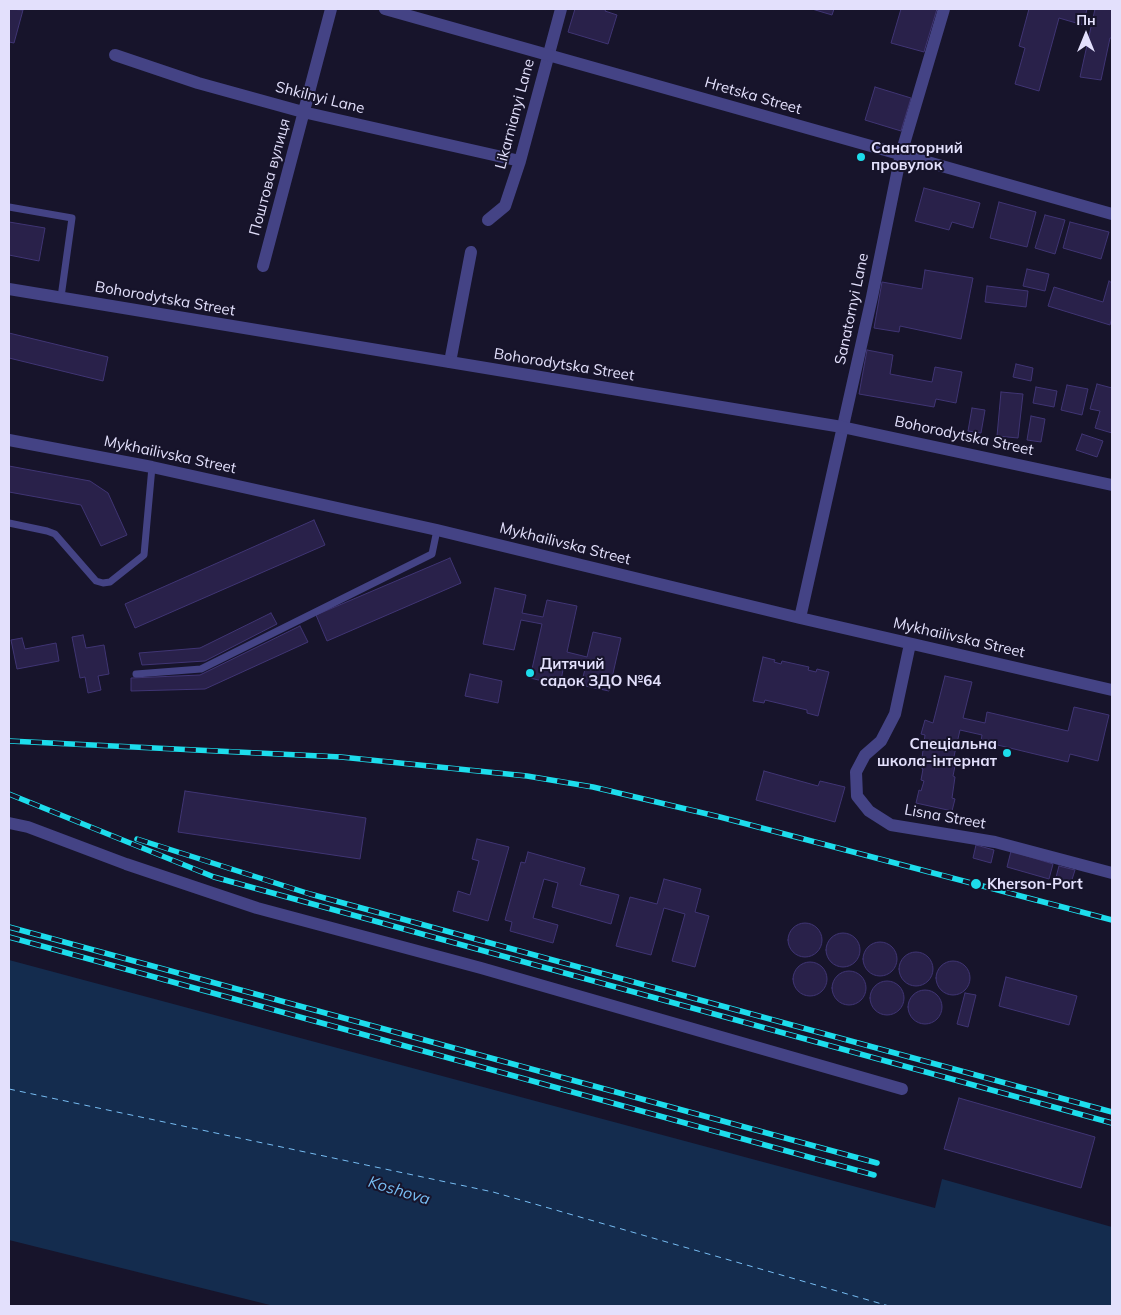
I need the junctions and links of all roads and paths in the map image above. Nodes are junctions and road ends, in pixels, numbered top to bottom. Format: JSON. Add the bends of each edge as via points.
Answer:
{"nodes":[{"id":1,"x":331,"y":9,"type":"edge"},
{"id":2,"x":385,"y":9,"type":"edge"},
{"id":3,"x":561,"y":9,"type":"edge"},
{"id":4,"x":944,"y":9,"type":"edge"},
{"id":5,"x":115,"y":55,"type":"dead end"},
{"id":6,"x":548,"y":55,"type":"junction"},
{"id":7,"x":303,"y":112,"type":"junction"},
{"id":8,"x":901,"y":154,"type":"junction"},
{"id":9,"x":520,"y":161,"type":"junction"},
{"id":10,"x":9,"y":206,"type":"edge"},
{"id":11,"x":1112,"y":214,"type":"edge"},
{"id":12,"x":488,"y":220,"type":"dead end"},
{"id":13,"x":471,"y":252,"type":"dead end"},
{"id":14,"x":263,"y":266,"type":"dead end"},
{"id":15,"x":9,"y":289,"type":"edge"},
{"id":16,"x":61,"y":297,"type":"junction"},
{"id":17,"x":450,"y":362,"type":"junction"},
{"id":18,"x":842,"y":427,"type":"junction"},
{"id":19,"x":9,"y":440,"type":"edge"},
{"id":20,"x":152,"y":467,"type":"junction"},
{"id":21,"x":1112,"y":485,"type":"edge"},
{"id":22,"x":9,"y":523,"type":"edge"},
{"id":23,"x":437,"y":530,"type":"junction"},
{"id":24,"x":800,"y":618,"type":"junction"},
{"id":25,"x":910,"y":644,"type":"junction"},
{"id":26,"x":136,"y":674,"type":"dead end"},
{"id":27,"x":1112,"y":690,"type":"edge"},
{"id":28,"x":9,"y":824,"type":"edge"},
{"id":29,"x":1112,"y":873,"type":"edge"},
{"id":30,"x":902,"y":1089,"type":"dead end"}],
"edges":[{"from":1,"to":7,"type":"street","name":"Поштова вулиця"},
{"from":2,"to":6,"type":"street","name":"Hretska Street"},
{"from":3,"to":6,"type":"street","name":"Likarnianyi Lane"},
{"from":4,"to":8,"type":"street","name":"Sanatornyi Lane"},
{"from":5,"to":7,"type":"street","name":"Shkilnyi Lane","via":[[198,83]]},
{"from":6,"to":8,"type":"street","name":"Hretska Street"},
{"from":6,"to":9,"type":"street","name":"Likarnianyi Lane"},
{"from":7,"to":9,"type":"street","name":"Shkilnyi Lane"},
{"from":7,"to":14,"type":"street","name":"Поштова вулиця"},
{"from":8,"to":11,"type":"street","name":"Hretska Street"},
{"from":8,"to":18,"type":"street","name":"Sanatornyi Lane"},
{"from":9,"to":12,"type":"street","name":"Likarnianyi Lane","via":[[505,206]]},
{"from":10,"to":16,"type":"lane","via":[[72,218]]},
{"from":13,"to":17,"type":"street"},
{"from":15,"to":16,"type":"street","name":"Bohorodytska Street"},
{"from":16,"to":17,"type":"street","name":"Bohorodytska Street"},
{"from":17,"to":18,"type":"street","name":"Bohorodytska Street"},
{"from":18,"to":21,"type":"street","name":"Bohorodytska Street"},
{"from":18,"to":24,"type":"street","name":"Sanatornyi Lane"},
{"from":19,"to":20,"type":"street","name":"Mykhailivska Street"},
{"from":20,"to":22,"type":"lane","via":[[144,555],[110,582],[96,581],[55,534]]},
{"from":20,"to":23,"type":"street","name":"Mykhailivska Street"},
{"from":23,"to":24,"type":"street","name":"Mykhailivska Street"},
{"from":23,"to":26,"type":"lane","via":[[432,554],[201,669]]},
{"from":24,"to":25,"type":"street","name":"Mykhailivska Street"},
{"from":25,"to":27,"type":"street","name":"Mykhailivska Street"},
{"from":25,"to":29,"type":"street","name":"Lisna Street","via":[[895,714],[881,741],[865,755],[856,772],[857,796],[869,811],[891,825],[995,842]]},
{"from":28,"to":30,"type":"street","via":[[28,827],[257,908],[481,968]]}]}
